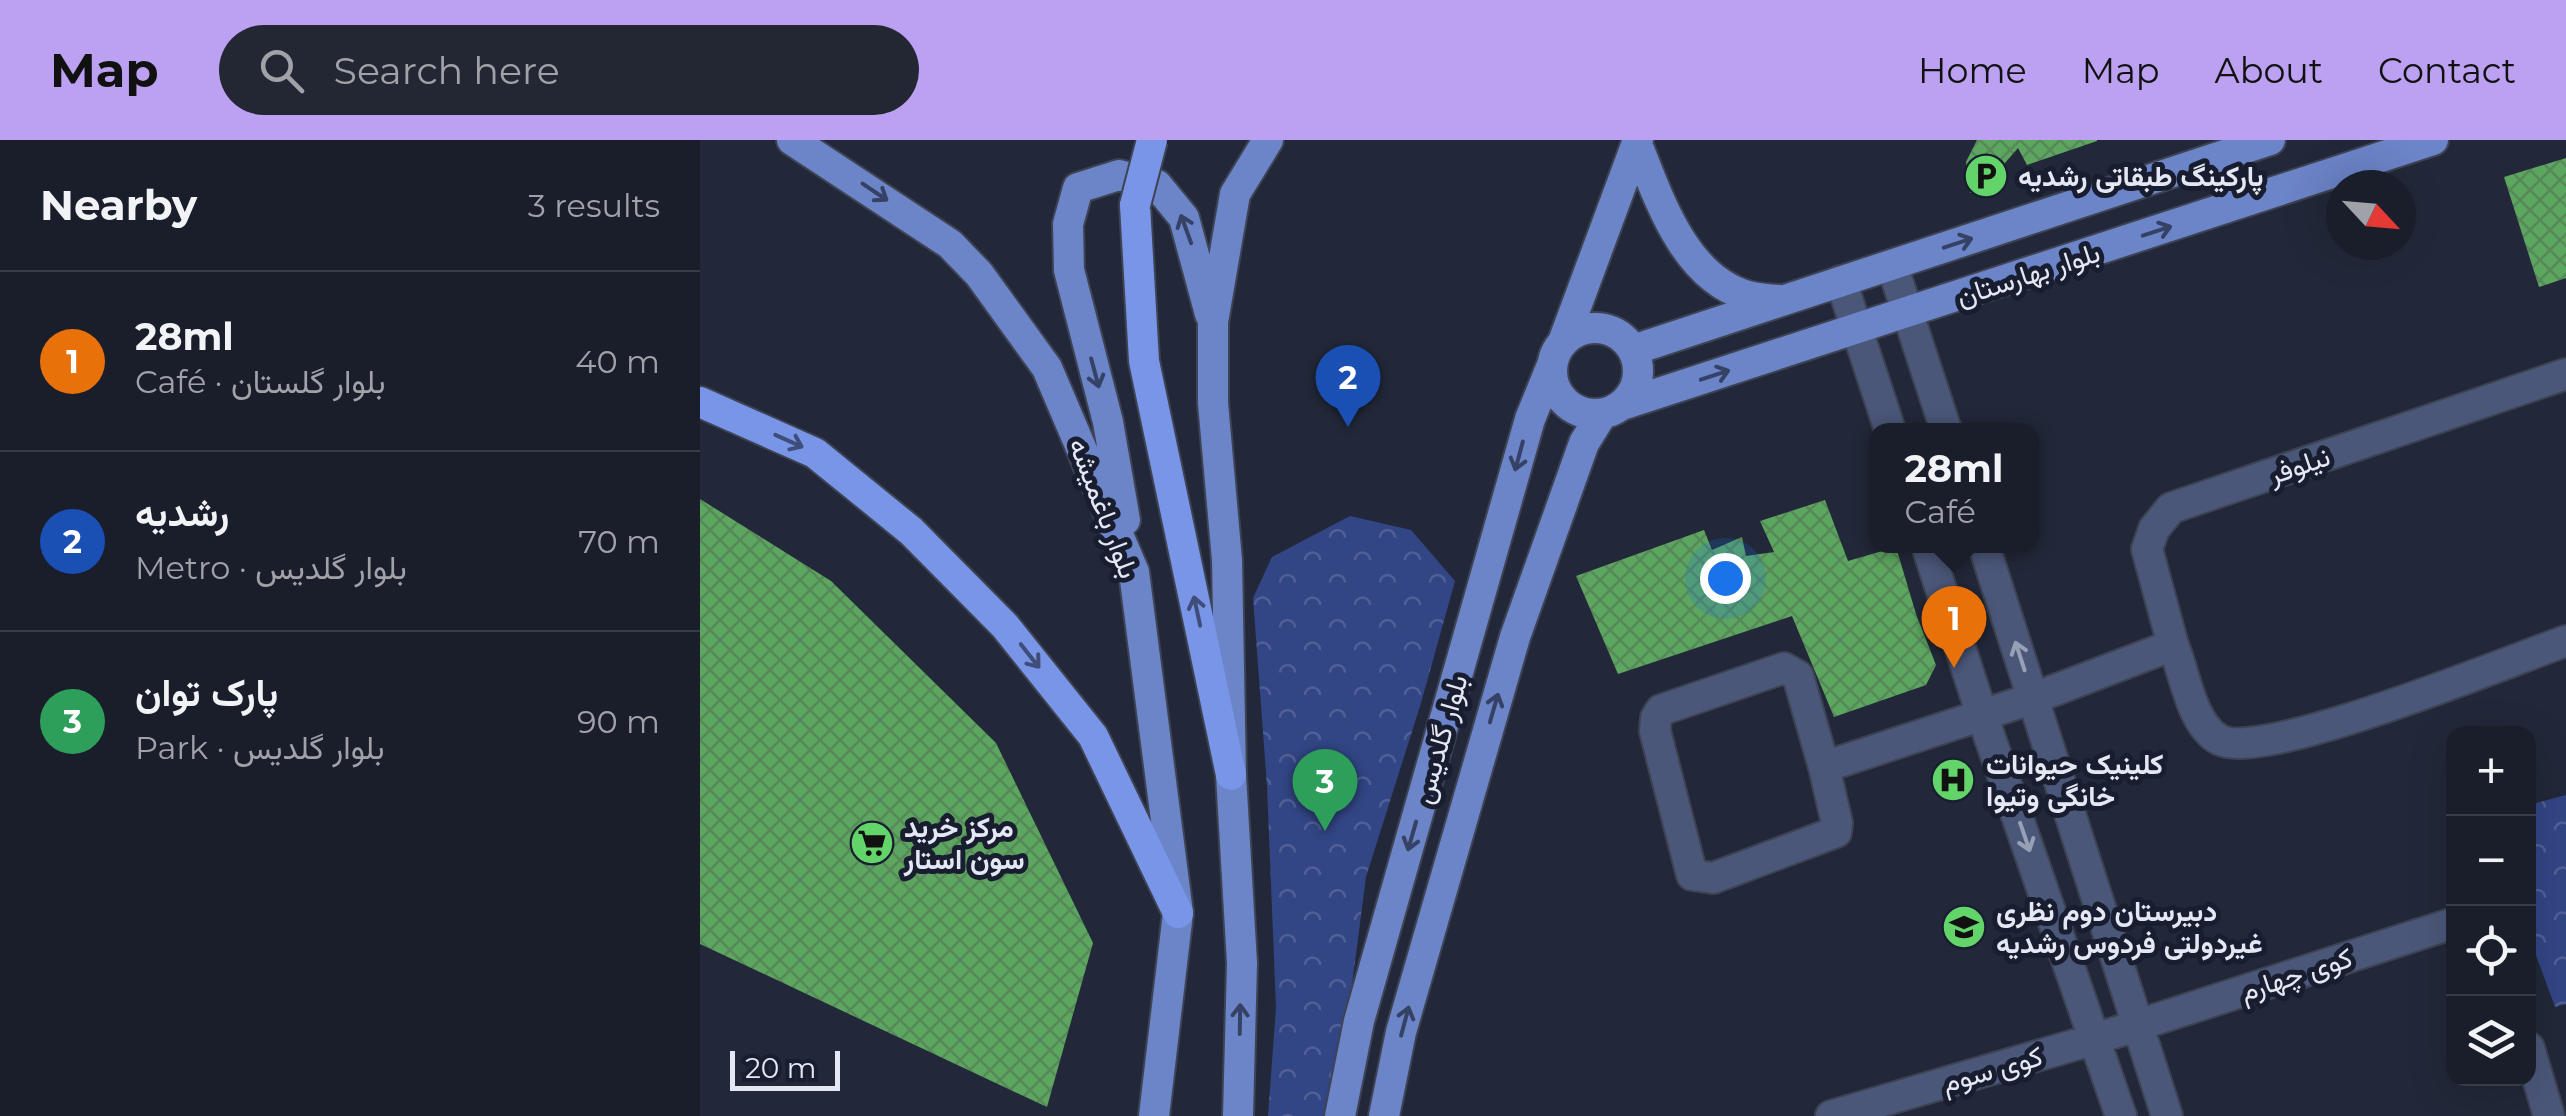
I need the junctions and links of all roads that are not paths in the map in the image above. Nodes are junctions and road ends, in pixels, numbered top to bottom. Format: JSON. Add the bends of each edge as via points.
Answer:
{"nodes":[{"id":1,"x":792,"y":140,"type":"edge"},
{"id":2,"x":1152,"y":140,"type":"edge"},
{"id":3,"x":1268,"y":140,"type":"edge"},
{"id":4,"x":2270,"y":140,"type":"edge"},
{"id":5,"x":2432,"y":140,"type":"edge"},
{"id":6,"x":1638,"y":142,"type":"edge"},
{"id":7,"x":1892,"y":265,"type":"junction"},
{"id":8,"x":1841,"y":281,"type":"junction"},
{"id":9,"x":1782,"y":300,"type":"junction"},
{"id":10,"x":1908,"y":314,"type":"junction"},
{"id":11,"x":1212,"y":322,"type":"junction"},
{"id":12,"x":1857,"y":330,"type":"junction"},
{"id":13,"x":1633,"y":350,"type":"junction"},
{"id":14,"x":1557,"y":353,"type":"junction"},
{"id":15,"x":2566,"y":374,"type":"edge"},
{"id":16,"x":700,"y":402,"type":"edge"},
{"id":17,"x":1612,"y":409,"type":"junction"},
{"id":18,"x":1888,"y":423,"type":"edge"},
{"id":19,"x":1944,"y":423,"type":"edge"},
{"id":20,"x":1929,"y":553,"type":"edge"},
{"id":21,"x":1986,"y":553,"type":"edge"},
{"id":22,"x":1134,"y":572,"type":"junction"},
{"id":23,"x":2566,"y":640,"type":"edge"},
{"id":24,"x":2173,"y":645,"type":"junction"},
{"id":25,"x":2034,"y":698,"type":"junction"},
{"id":26,"x":1982,"y":715,"type":"junction"},
{"id":27,"x":1824,"y":767,"type":"junction"},
{"id":28,"x":1231,"y":775,"type":"junction"},
{"id":29,"x":1178,"y":913,"type":"junction"},
{"id":30,"x":2446,"y":925,"type":"edge"},
{"id":31,"x":2138,"y":1025,"type":"junction"},
{"id":32,"x":2095,"y":1039,"type":"junction"},
{"id":33,"x":2536,"y":1074,"type":"edge"},
{"id":34,"x":1154,"y":1116,"type":"edge"},
{"id":35,"x":1238,"y":1116,"type":"edge"},
{"id":36,"x":1340,"y":1116,"type":"edge"},
{"id":37,"x":1384,"y":1116,"type":"edge"},
{"id":38,"x":1831,"y":1116,"type":"edge"},
{"id":39,"x":2121,"y":1116,"type":"edge"},
{"id":40,"x":2167,"y":1116,"type":"edge"},
{"id":41,"x":2549,"y":1116,"type":"edge"}],
"edges":[{"from":1,"to":22,"type":"main road","name":"بلوار باغمیشه","one_way":true,"via":[[950,244],[979,274],[1047,368]]},
{"from":28,"to":2,"type":"highway","one_way":true,"bridge":true,"via":[[1144,361],[1134,205]]},
{"from":3,"to":11,"type":"main road","via":[[1236,194]]},
{"from":7,"to":4,"type":"main road","name":"بلوار بهارستان","one_way":true},
{"from":10,"to":5,"type":"main road","name":"بلوار بهارستان","one_way":true},
{"from":6,"to":9,"type":"main road","via":[[1661,204],[1700,267],[1739,293]]},
{"from":6,"to":14,"type":"main road","name":"بلوار گلدیس"},
{"from":7,"to":8,"type":"main road","name":"بلوار بهارستان"},
{"from":7,"to":10,"type":"street"},
{"from":8,"to":9,"type":"main road","name":"بلوار بهارستان"},
{"from":8,"to":12,"type":"street"},
{"from":9,"to":13,"type":"main road","name":"بلوار بهارستان"},
{"from":10,"to":12,"type":"main road","name":"بلوار بهارستان"},
{"from":10,"to":19,"type":"street"},
{"from":11,"to":22,"type":"main road","one_way":true,"via":[[1184,218],[1157,185],[1119,175],[1078,188],[1068,224],[1070,270],[1108,422]]},
{"from":11,"to":28,"type":"main road","via":[[1227,560]]},
{"from":17,"to":12,"type":"main road","name":"بلوار بهارستان","one_way":true},
{"from":12,"to":18,"type":"street"},
{"from":13,"to":14,"type":"main road","via":[[1600,328],[1574,333]]},
{"from":13,"to":17,"type":"main road","via":[[1636,385]]},
{"from":14,"to":17,"type":"main road","via":[[1555,388],[1569,406],[1580,412]]},
{"from":14,"to":36,"type":"main road","name":"بلوار گلدیس","one_way":true,"via":[[1530,418],[1358,1022]]},
{"from":15,"to":24,"type":"street","name":"نیلوفر","via":[[2171,508],[2147,549]]},
{"from":16,"to":29,"type":"highway","one_way":true,"via":[[816,453],[912,531],[1005,626],[1093,736]]},
{"from":37,"to":17,"type":"main road","name":"بلوار گلدیس","one_way":true,"via":[[1401,1032],[1515,636],[1584,443]]},
{"from":20,"to":26,"type":"street"},
{"from":25,"to":21,"type":"street","one_way":true},
{"from":22,"to":29,"type":"main road","name":"بلوار باغمیشه"},
{"from":23,"to":24,"type":"street","name":"نیلوفر","via":[[2324,728],[2242,745],[2206,729]]},
{"from":24,"to":25,"type":"street"},
{"from":25,"to":26,"type":"street"},
{"from":25,"to":31,"type":"street"},
{"from":26,"to":27,"type":"street"},
{"from":26,"to":32,"type":"street","one_way":true},
{"from":27,"to":27,"type":"street","via":[[1798,676],[1784,668],[1660,710],[1656,718],[1692,875],[1701,878],[1836,832]]},
{"from":35,"to":28,"type":"main road","one_way":true,"via":[[1242,963]]},
{"from":29,"to":34,"type":"main road","name":"بلوار باغمیشه"},
{"from":30,"to":31,"type":"street","name":"کوی چهارم"},
{"from":31,"to":32,"type":"street","name":"کوی چهارم"},
{"from":31,"to":40,"type":"street"},
{"from":32,"to":38,"type":"street","name":"کوی سوم"},
{"from":32,"to":39,"type":"street"},
{"from":33,"to":41,"type":"street"}]}
